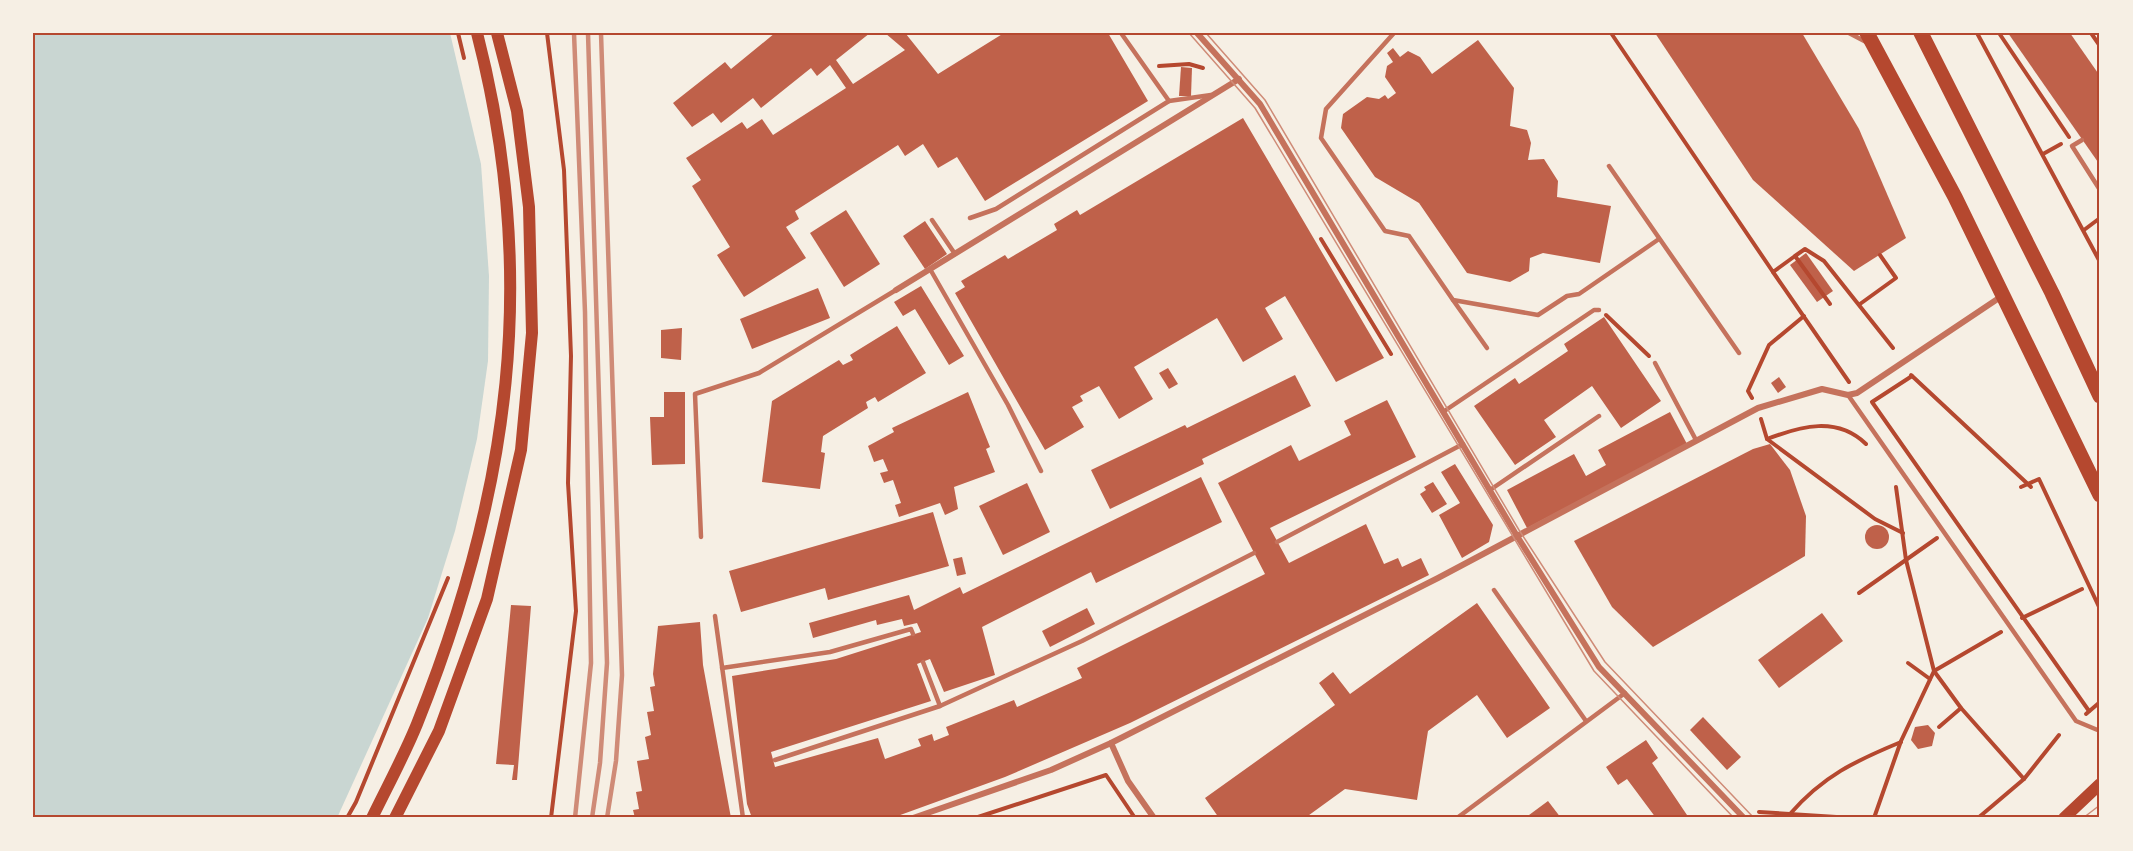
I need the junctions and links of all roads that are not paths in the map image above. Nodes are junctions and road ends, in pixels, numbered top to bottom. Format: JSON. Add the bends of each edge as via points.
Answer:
{"nodes":[{"id":1,"x":477,"y":33,"type":"edge"},
{"id":2,"x":497,"y":33,"type":"edge"},
{"id":3,"x":1121,"y":33,"type":"edge"},
{"id":4,"x":1197,"y":33,"type":"edge"},
{"id":5,"x":1394,"y":33,"type":"edge"},
{"id":6,"x":1849,"y":33,"type":"edge"},
{"id":7,"x":1867,"y":33,"type":"edge"},
{"id":8,"x":1921,"y":33,"type":"edge"},
{"id":9,"x":1875,"y":47,"type":"junction"},
{"id":10,"x":1239,"y":79,"type":"junction"},
{"id":11,"x":1219,"y":94,"type":"junction"},
{"id":12,"x":1169,"y":101,"type":"junction"},
{"id":13,"x":2082,"y":140,"type":"dead end"},
{"id":14,"x":1609,"y":166,"type":"dead end"},
{"id":15,"x":2100,"y":190,"type":"edge"},
{"id":16,"x":970,"y":218,"type":"dead end"},
{"id":17,"x":932,"y":220,"type":"dead end"},
{"id":18,"x":1659,"y":239,"type":"junction"},
{"id":19,"x":955,"y":254,"type":"junction"},
{"id":20,"x":930,"y":269,"type":"junction"},
{"id":21,"x":896,"y":290,"type":"joint"},
{"id":22,"x":2003,"y":294,"type":"junction"},
{"id":23,"x":1453,"y":300,"type":"junction"},
{"id":24,"x":1599,"y":310,"type":"road end"},
{"id":25,"x":1487,"y":348,"type":"dead end"},
{"id":26,"x":1739,"y":353,"type":"dead end"},
{"id":27,"x":1655,"y":363,"type":"road end"},
{"id":28,"x":1848,"y":395,"type":"junction"},
{"id":29,"x":2100,"y":396,"type":"edge"},
{"id":30,"x":1443,"y":412,"type":"junction"},
{"id":31,"x":1599,"y":416,"type":"dead end"},
{"id":32,"x":1696,"y":440,"type":"junction"},
{"id":33,"x":1463,"y":444,"type":"junction"},
{"id":34,"x":1041,"y":471,"type":"dead end"},
{"id":35,"x":1490,"y":490,"type":"junction"},
{"id":36,"x":2100,"y":495,"type":"edge"},
{"id":37,"x":1517,"y":536,"type":"junction"},
{"id":38,"x":701,"y":537,"type":"dead end"},
{"id":39,"x":1277,"y":542,"type":"dead end"},
{"id":40,"x":1254,"y":553,"type":"dead end"},
{"id":41,"x":1494,"y":590,"type":"dead end"},
{"id":42,"x":715,"y":616,"type":"dead end"},
{"id":43,"x":914,"y":634,"type":"dead end"},
{"id":44,"x":923,"y":662,"type":"dead end"},
{"id":45,"x":722,"y":668,"type":"junction"},
{"id":46,"x":1625,"y":693,"type":"junction"},
{"id":47,"x":940,"y":706,"type":"junction"},
{"id":48,"x":1586,"y":721,"type":"junction"},
{"id":49,"x":2100,"y":731,"type":"edge"},
{"id":50,"x":1111,"y":743,"type":"junction"},
{"id":51,"x":775,"y":760,"type":"dead end"},
{"id":52,"x":2100,"y":784,"type":"edge"},
{"id":53,"x":372,"y":818,"type":"edge"},
{"id":54,"x":395,"y":818,"type":"edge"},
{"id":55,"x":742,"y":818,"type":"edge"},
{"id":56,"x":913,"y":818,"type":"edge"},
{"id":57,"x":1154,"y":818,"type":"edge"},
{"id":58,"x":1457,"y":818,"type":"edge"},
{"id":59,"x":1744,"y":818,"type":"edge"},
{"id":60,"x":2064,"y":818,"type":"edge"}],
"edges":[{"from":1,"to":53,"type":"main road","via":[[506,174],[509,210],[512,294],[506,393],[486,515],[466,586],[417,725]]},
{"from":2,"to":54,"type":"main road","via":[[517,111],[530,207],[532,333],[521,450],[487,600],[439,731]]},
{"from":3,"to":12,"type":"lane"},
{"from":4,"to":10,"type":"street"},
{"from":5,"to":23,"type":"lane","via":[[1326,109],[1321,138],[1385,231],[1409,236]]},
{"from":6,"to":9,"type":"lane"},
{"from":7,"to":9,"type":"main road"},
{"from":8,"to":29,"type":"main road"},
{"from":9,"to":22,"type":"main road"},
{"from":10,"to":11,"type":"street"},
{"from":10,"to":30,"type":"street","via":[[1260,104]]},
{"from":11,"to":12,"type":"lane"},
{"from":11,"to":19,"type":"street"},
{"from":12,"to":16,"type":"lane","via":[[996,208]]},
{"from":13,"to":15,"type":"lane","via":[[2072,146]]},
{"from":14,"to":18,"type":"lane"},
{"from":17,"to":19,"type":"lane"},
{"from":18,"to":23,"type":"lane","via":[[1579,294],[1567,296],[1538,315]]},
{"from":18,"to":26,"type":"lane"},
{"from":19,"to":20,"type":"street"},
{"from":20,"to":21,"type":"street"},
{"from":20,"to":34,"type":"lane"},
{"from":21,"to":38,"type":"lane","via":[[759,373],[695,394]]},
{"from":22,"to":28,"type":"street","via":[[1857,393]]},
{"from":22,"to":36,"type":"main road"},
{"from":23,"to":25,"type":"lane"},
{"from":24,"to":30,"type":"lane"},
{"from":27,"to":32,"type":"lane"},
{"from":28,"to":32,"type":"street","via":[[1822,389],[1780,399]]},
{"from":28,"to":49,"type":"lane","via":[[2076,721]]},
{"from":30,"to":33,"type":"street"},
{"from":31,"to":35,"type":"lane"},
{"from":32,"to":37,"type":"street"},
{"from":33,"to":35,"type":"street"},
{"from":33,"to":39,"type":"lane"},
{"from":35,"to":37,"type":"street"},
{"from":37,"to":46,"type":"street","via":[[1599,667]]},
{"from":37,"to":50,"type":"street"},
{"from":40,"to":47,"type":"lane","via":[[1082,641]]},
{"from":41,"to":48,"type":"lane"},
{"from":42,"to":45,"type":"lane"},
{"from":43,"to":45,"type":"lane","via":[[911,629],[830,652]]},
{"from":44,"to":47,"type":"lane"},
{"from":45,"to":55,"type":"lane"},
{"from":46,"to":48,"type":"lane"},
{"from":46,"to":59,"type":"street"},
{"from":47,"to":51,"type":"lane"},
{"from":48,"to":58,"type":"lane"},
{"from":50,"to":56,"type":"street","via":[[1051,770]]},
{"from":50,"to":57,"type":"street","via":[[1128,781]]},
{"from":52,"to":60,"type":"main road"}]}
